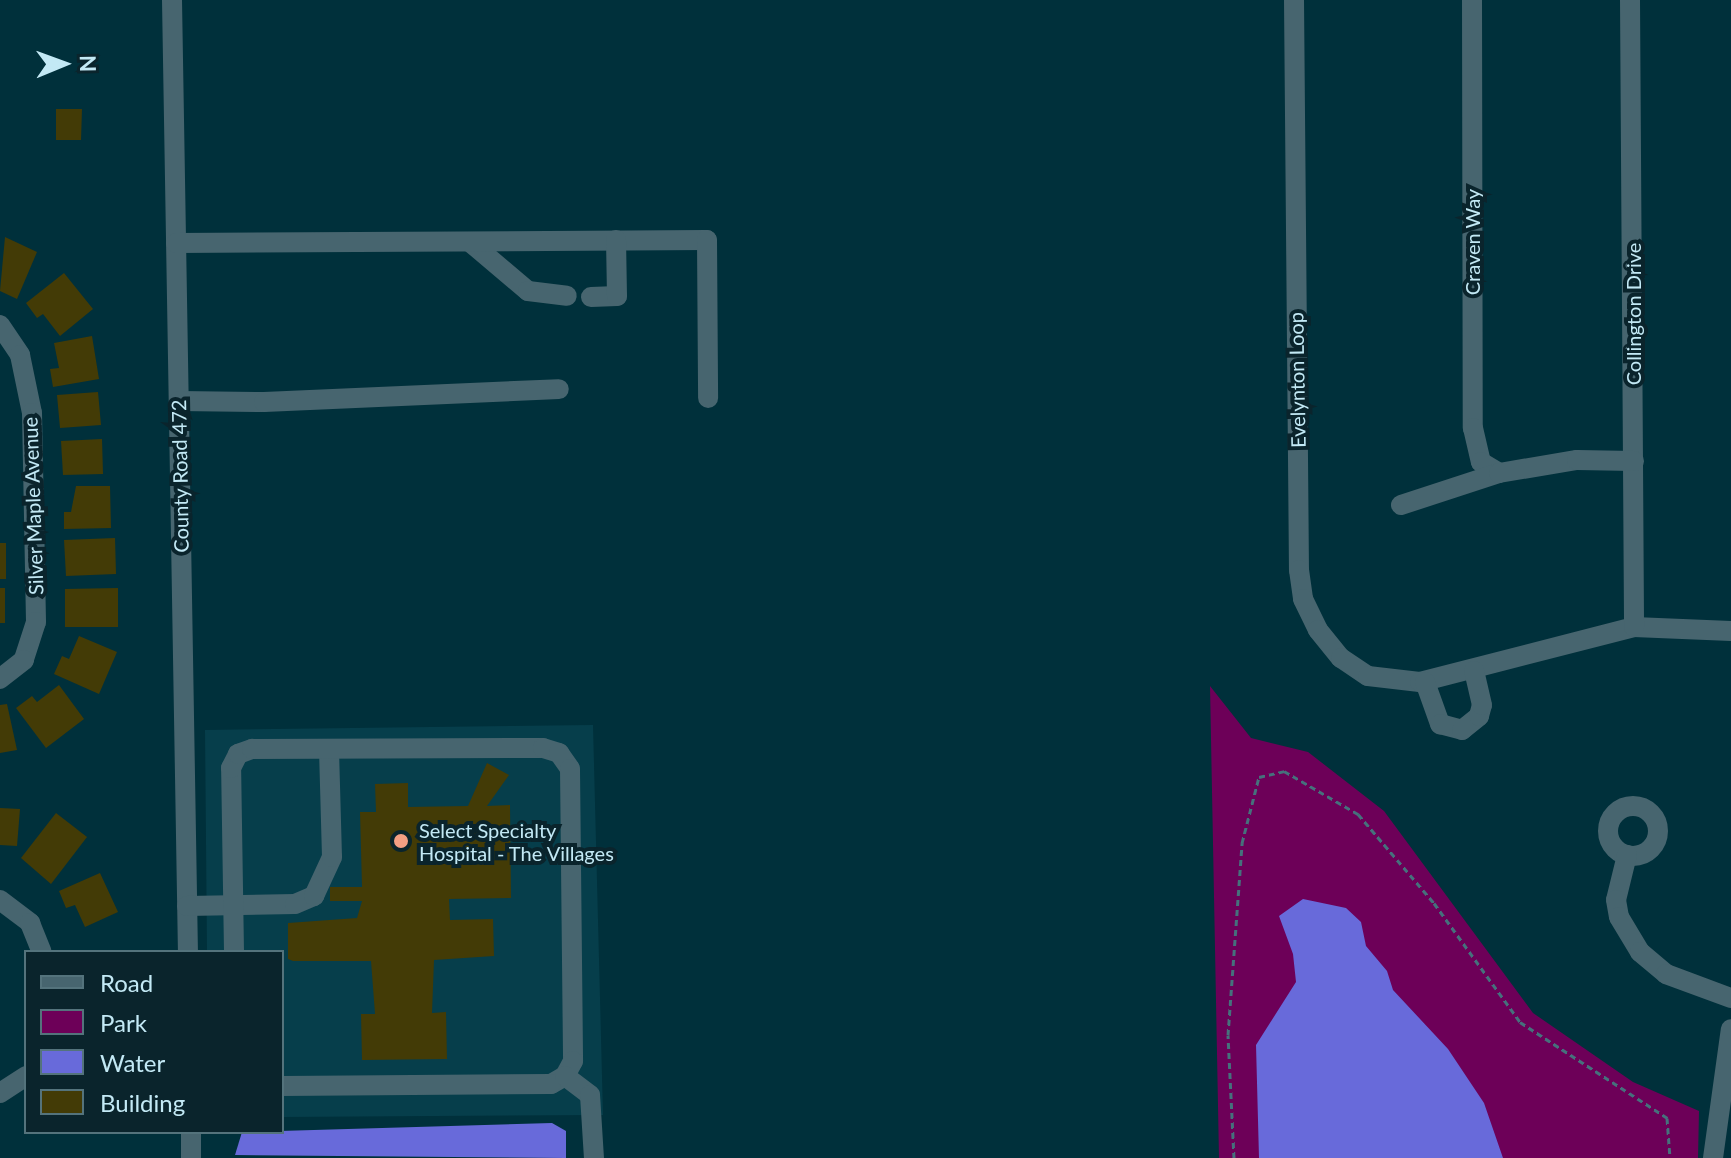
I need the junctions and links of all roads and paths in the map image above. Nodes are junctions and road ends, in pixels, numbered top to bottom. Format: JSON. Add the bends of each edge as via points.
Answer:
{"nodes":[{"id":1,"x":172,"y":0,"type":"edge"},
{"id":2,"x":1294,"y":0,"type":"edge"},
{"id":3,"x":1472,"y":0,"type":"edge"},
{"id":4,"x":1630,"y":0,"type":"edge"},
{"id":5,"x":616,"y":240,"type":"junction"},
{"id":6,"x":470,"y":242,"type":"junction"},
{"id":7,"x":176,"y":243,"type":"junction"},
{"id":8,"x":567,"y":296,"type":"dead end"},
{"id":9,"x":591,"y":297,"type":"dead end"},
{"id":10,"x":0,"y":325,"type":"edge"},
{"id":11,"x":559,"y":389,"type":"dead end"},
{"id":12,"x":708,"y":398,"type":"dead end"},
{"id":13,"x":179,"y":401,"type":"junction"},
{"id":14,"x":1634,"y":461,"type":"junction"},
{"id":15,"x":1499,"y":473,"type":"junction"},
{"id":16,"x":1401,"y":505,"type":"dead end"},
{"id":17,"x":1634,"y":627,"type":"junction"},
{"id":18,"x":1731,"y":631,"type":"edge"},
{"id":19,"x":1474,"y":671,"type":"junction"},
{"id":20,"x":0,"y":679,"type":"edge"},
{"id":21,"x":1425,"y":682,"type":"junction"},
{"id":22,"x":329,"y":749,"type":"junction"},
{"id":23,"x":1627,"y":855,"type":"dead end"},
{"id":24,"x":0,"y":900,"type":"edge"},
{"id":25,"x":233,"y":905,"type":"junction"},
{"id":26,"x":187,"y":906,"type":"junction"},
{"id":27,"x":41,"y":950,"type":"edge"},
{"id":28,"x":188,"y":950,"type":"edge"},
{"id":29,"x":234,"y":950,"type":"edge"},
{"id":30,"x":1731,"y":998,"type":"edge"},
{"id":31,"x":1731,"y":1029,"type":"edge"},
{"id":32,"x":565,"y":1076,"type":"junction"},
{"id":33,"x":24,"y":1077,"type":"edge"},
{"id":34,"x":284,"y":1086,"type":"edge"},
{"id":35,"x":0,"y":1093,"type":"edge"},
{"id":36,"x":1725,"y":1112,"type":"edge"},
{"id":37,"x":191,"y":1134,"type":"edge"},
{"id":38,"x":191,"y":1158,"type":"edge"},
{"id":39,"x":594,"y":1158,"type":"edge"},
{"id":40,"x":1234,"y":1158,"type":"edge"},
{"id":41,"x":1670,"y":1158,"type":"edge"},
{"id":42,"x":1713,"y":1158,"type":"edge"}],
"edges":[{"from":1,"to":7,"type":"street","name":"County Road 472"},
{"from":2,"to":21,"type":"street","name":"Evelynton Loop","via":[[1303,599],[1318,630],[1341,658],[1368,676]]},
{"from":3,"to":15,"type":"street","name":"Craven Way","via":[[1473,428],[1481,462]]},
{"from":4,"to":14,"type":"street","name":"Collington Drive"},
{"from":5,"to":6,"type":"street"},
{"from":5,"to":9,"type":"street","via":[[617,296]]},
{"from":5,"to":12,"type":"street","via":[[707,240]]},
{"from":6,"to":7,"type":"street"},
{"from":6,"to":8,"type":"street","via":[[528,291]]},
{"from":7,"to":13,"type":"street","name":"County Road 472"},
{"from":10,"to":20,"type":"street","name":"Silver Maple Avenue","via":[[20,355],[26,383],[36,500],[35,634],[24,660]]},
{"from":11,"to":13,"type":"street"},
{"from":13,"to":26,"type":"street","name":"County Road 472"},
{"from":14,"to":15,"type":"street","via":[[1577,460]]},
{"from":14,"to":17,"type":"street","name":"Collington Drive"},
{"from":15,"to":16,"type":"street"},
{"from":17,"to":18,"type":"street","name":"Evelynton Loop"},
{"from":17,"to":19,"type":"street","name":"Evelynton Loop"},
{"from":19,"to":21,"type":"street","name":"Evelynton Loop"},
{"from":19,"to":21,"type":"street","via":[[1482,705],[1479,716],[1462,730],[1440,724]]},
{"from":22,"to":25,"type":"street","via":[[332,857],[322,887],[295,904]]},
{"from":22,"to":25,"type":"street","via":[[252,749],[238,754],[231,768]]},
{"from":22,"to":32,"type":"street","via":[[543,748],[559,753],[570,769],[573,1061]]},
{"from":23,"to":30,"type":"street","via":[[1616,900],[1619,917],[1640,952],[1676,979]]},
{"from":24,"to":27,"type":"street","via":[[30,923]]},
{"from":25,"to":26,"type":"street"},
{"from":25,"to":29,"type":"street"},
{"from":26,"to":28,"type":"street","name":"County Road 472"},
{"from":31,"to":36,"type":"street"},
{"from":32,"to":34,"type":"street","via":[[551,1084]]},
{"from":32,"to":39,"type":"street","via":[[590,1095]]},
{"from":33,"to":35,"type":"street"},
{"from":36,"to":42,"type":"street"},
{"from":37,"to":38,"type":"street"},
{"from":40,"to":41,"type":"path","via":[[1228,1035],[1242,843],[1259,777],[1284,771],[1358,814],[1434,903],[1520,1022],[1667,1118]]}]}
